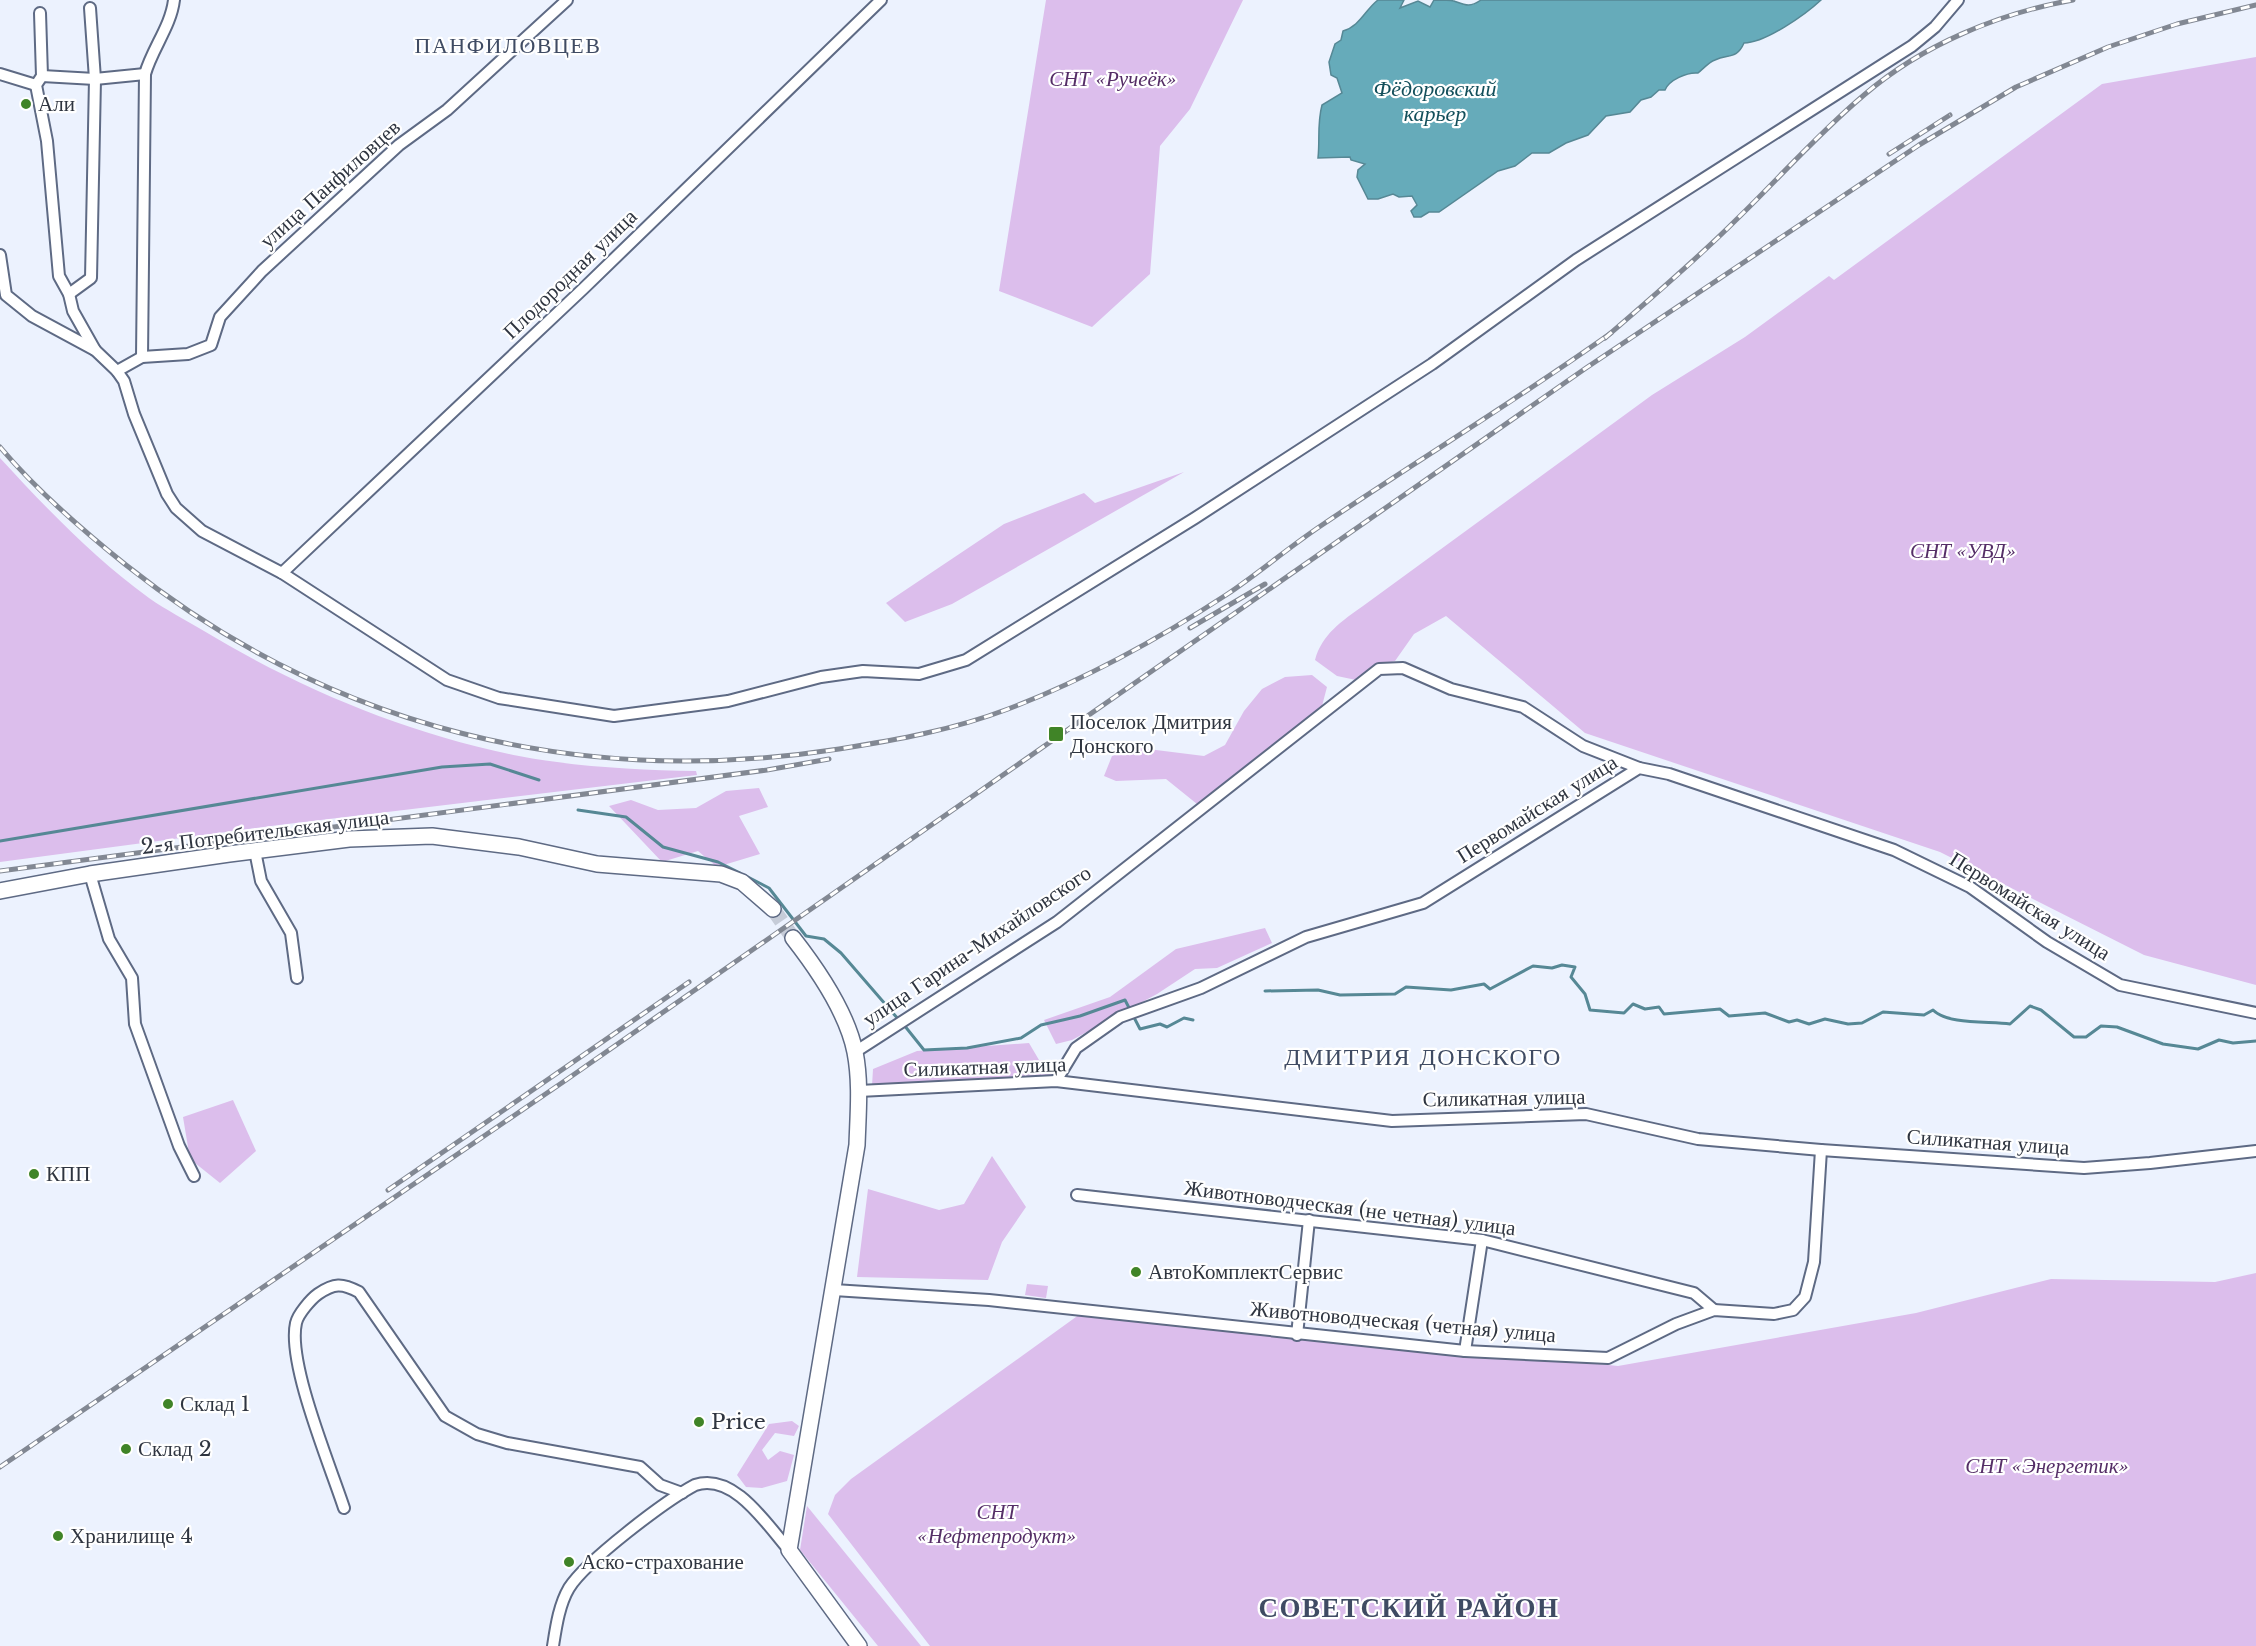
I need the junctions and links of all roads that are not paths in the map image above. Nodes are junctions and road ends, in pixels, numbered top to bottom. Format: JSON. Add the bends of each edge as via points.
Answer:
{"nodes":[{"id":1,"x":174,"y":0,"type":"edge"},
{"id":2,"x":567,"y":0,"type":"edge"},
{"id":3,"x":881,"y":0,"type":"edge"},
{"id":4,"x":1958,"y":0,"type":"edge"},
{"id":5,"x":90,"y":8,"type":"dead end"},
{"id":6,"x":40,"y":13,"type":"dead end"},
{"id":7,"x":0,"y":74,"type":"edge"},
{"id":8,"x":145,"y":74,"type":"junction"},
{"id":9,"x":95,"y":79,"type":"junction"},
{"id":10,"x":39,"y":81,"type":"junction"},
{"id":11,"x":0,"y":255,"type":"edge"},
{"id":12,"x":69,"y":294,"type":"junction"},
{"id":13,"x":95,"y":350,"type":"junction"},
{"id":14,"x":142,"y":357,"type":"junction"},
{"id":15,"x":117,"y":371,"type":"junction"},
{"id":16,"x":282,"y":573,"type":"junction"},
{"id":17,"x":1639,"y":768,"type":"junction"},
{"id":18,"x":255,"y":851,"type":"junction"},
{"id":19,"x":90,"y":874,"type":"junction"},
{"id":20,"x":0,"y":891,"type":"edge"},
{"id":21,"x":773,"y":909,"type":"tunnel mouth"},
{"id":22,"x":793,"y":938,"type":"tunnel mouth"},
{"id":23,"x":297,"y":978,"type":"dead end"},
{"id":24,"x":2256,"y":1013,"type":"edge"},
{"id":25,"x":855,"y":1052,"type":"junction"},
{"id":26,"x":1056,"y":1081,"type":"junction"},
{"id":27,"x":859,"y":1090,"type":"junction"},
{"id":28,"x":1821,"y":1150,"type":"junction"},
{"id":29,"x":2256,"y":1150,"type":"edge"},
{"id":30,"x":194,"y":1176,"type":"dead end"},
{"id":31,"x":1077,"y":1195,"type":"dead end"},
{"id":32,"x":1309,"y":1220,"type":"junction"},
{"id":33,"x":1482,"y":1240,"type":"junction"},
{"id":34,"x":834,"y":1290,"type":"junction"},
{"id":35,"x":1714,"y":1310,"type":"junction"},
{"id":36,"x":1297,"y":1335,"type":"junction"},
{"id":37,"x":1465,"y":1351,"type":"junction"},
{"id":38,"x":682,"y":1493,"type":"junction"},
{"id":39,"x":344,"y":1508,"type":"dead end"},
{"id":40,"x":789,"y":1550,"type":"junction"},
{"id":41,"x":553,"y":1646,"type":"edge"},
{"id":42,"x":859,"y":1646,"type":"edge"}],
"edges":[{"from":1,"to":8,"type":"street"},
{"from":2,"to":14,"type":"street","name":"улица Панфиловцев","via":[[447,110],[399,145],[262,271],[220,317],[211,345],[188,354]]},
{"from":3,"to":16,"type":"street","name":"Плодородная улица","via":[[593,280]]},
{"from":4,"to":16,"type":"street","via":[[1912,46],[1576,260],[1432,364],[1195,518],[966,660],[919,674],[863,671],[821,677],[728,701],[614,716],[500,698],[447,680]]},
{"from":5,"to":9,"type":"street"},
{"from":6,"to":10,"type":"street"},
{"from":7,"to":10,"type":"street"},
{"from":8,"to":9,"type":"street"},
{"from":8,"to":14,"type":"street"},
{"from":9,"to":10,"type":"street"},
{"from":9,"to":12,"type":"street","via":[[91,278]]},
{"from":10,"to":12,"type":"street","via":[[59,276]]},
{"from":11,"to":13,"type":"street","via":[[6,295],[32,316]]},
{"from":12,"to":13,"type":"street","via":[[73,311]]},
{"from":13,"to":15,"type":"street"},
{"from":14,"to":15,"type":"street","name":"улица Панфиловцев"},
{"from":15,"to":16,"type":"street","via":[[176,508],[202,531]]},
{"from":17,"to":24,"type":"street","name":"Первомайская улица","via":[[1669,774],[1894,850],[1970,887],[2047,942],[2120,985]]},
{"from":17,"to":25,"type":"street","name":"улица Гарина-Михайловского","via":[[1583,746],[1523,707],[1451,688],[1402,669],[1379,669],[1057,922]]},
{"from":17,"to":26,"type":"street","name":"Первомайская улица","via":[[1423,903],[1306,937],[1201,988],[1120,1017],[1076,1048]]},
{"from":18,"to":19,"type":"street","name":"2-я Потребительская улица"},
{"from":18,"to":21,"type":"street","name":"2-я Потребительская улица","via":[[350,839],[456,837],[597,864],[721,874],[742,882]]},
{"from":18,"to":23,"type":"street","via":[[261,881],[291,933]]},
{"from":19,"to":20,"type":"street","name":"2-я Потребительская улица"},
{"from":19,"to":30,"type":"street","via":[[109,939],[132,978],[135,1024],[179,1146]]},
{"from":22,"to":25,"type":"street","via":[[828,990]]},
{"from":25,"to":27,"type":"street"},
{"from":26,"to":27,"type":"street","name":"Силикатная улица"},
{"from":26,"to":28,"type":"street","name":"Силикатная улица","via":[[1392,1121],[1586,1114],[1698,1139]]},
{"from":27,"to":34,"type":"street","via":[[857,1145]]},
{"from":28,"to":29,"type":"street","name":"Силикатная улица","via":[[2084,1168]]},
{"from":28,"to":35,"type":"street","name":"Животноводческая (четная) улица","via":[[1814,1262],[1805,1297],[1793,1310],[1774,1314]]},
{"from":31,"to":32,"type":"street","name":"Животноводческая (не четная) улица"},
{"from":32,"to":33,"type":"street","name":"Животноводческая (не четная) улица"},
{"from":32,"to":36,"type":"street"},
{"from":33,"to":35,"type":"street","name":"Животноводческая (не четная) улица","via":[[1694,1293]]},
{"from":33,"to":37,"type":"street"},
{"from":34,"to":36,"type":"street","name":"Животноводческая (четная) улица","via":[[989,1300]]},
{"from":34,"to":40,"type":"street"},
{"from":35,"to":37,"type":"street","name":"Животноводческая (четная) улица","via":[[1608,1358]]},
{"from":36,"to":37,"type":"street","name":"Животноводческая (четная) улица"},
{"from":38,"to":39,"type":"street","via":[[660,1485],[640,1467],[507,1443],[477,1434],[445,1416],[359,1292],[344,1284],[330,1286],[313,1297],[296,1322],[296,1363]]},
{"from":38,"to":40,"type":"street","via":[[704,1483],[729,1490],[752,1508]]},
{"from":38,"to":41,"type":"street","via":[[577,1578],[561,1608]]},
{"from":40,"to":42,"type":"street"}]}
